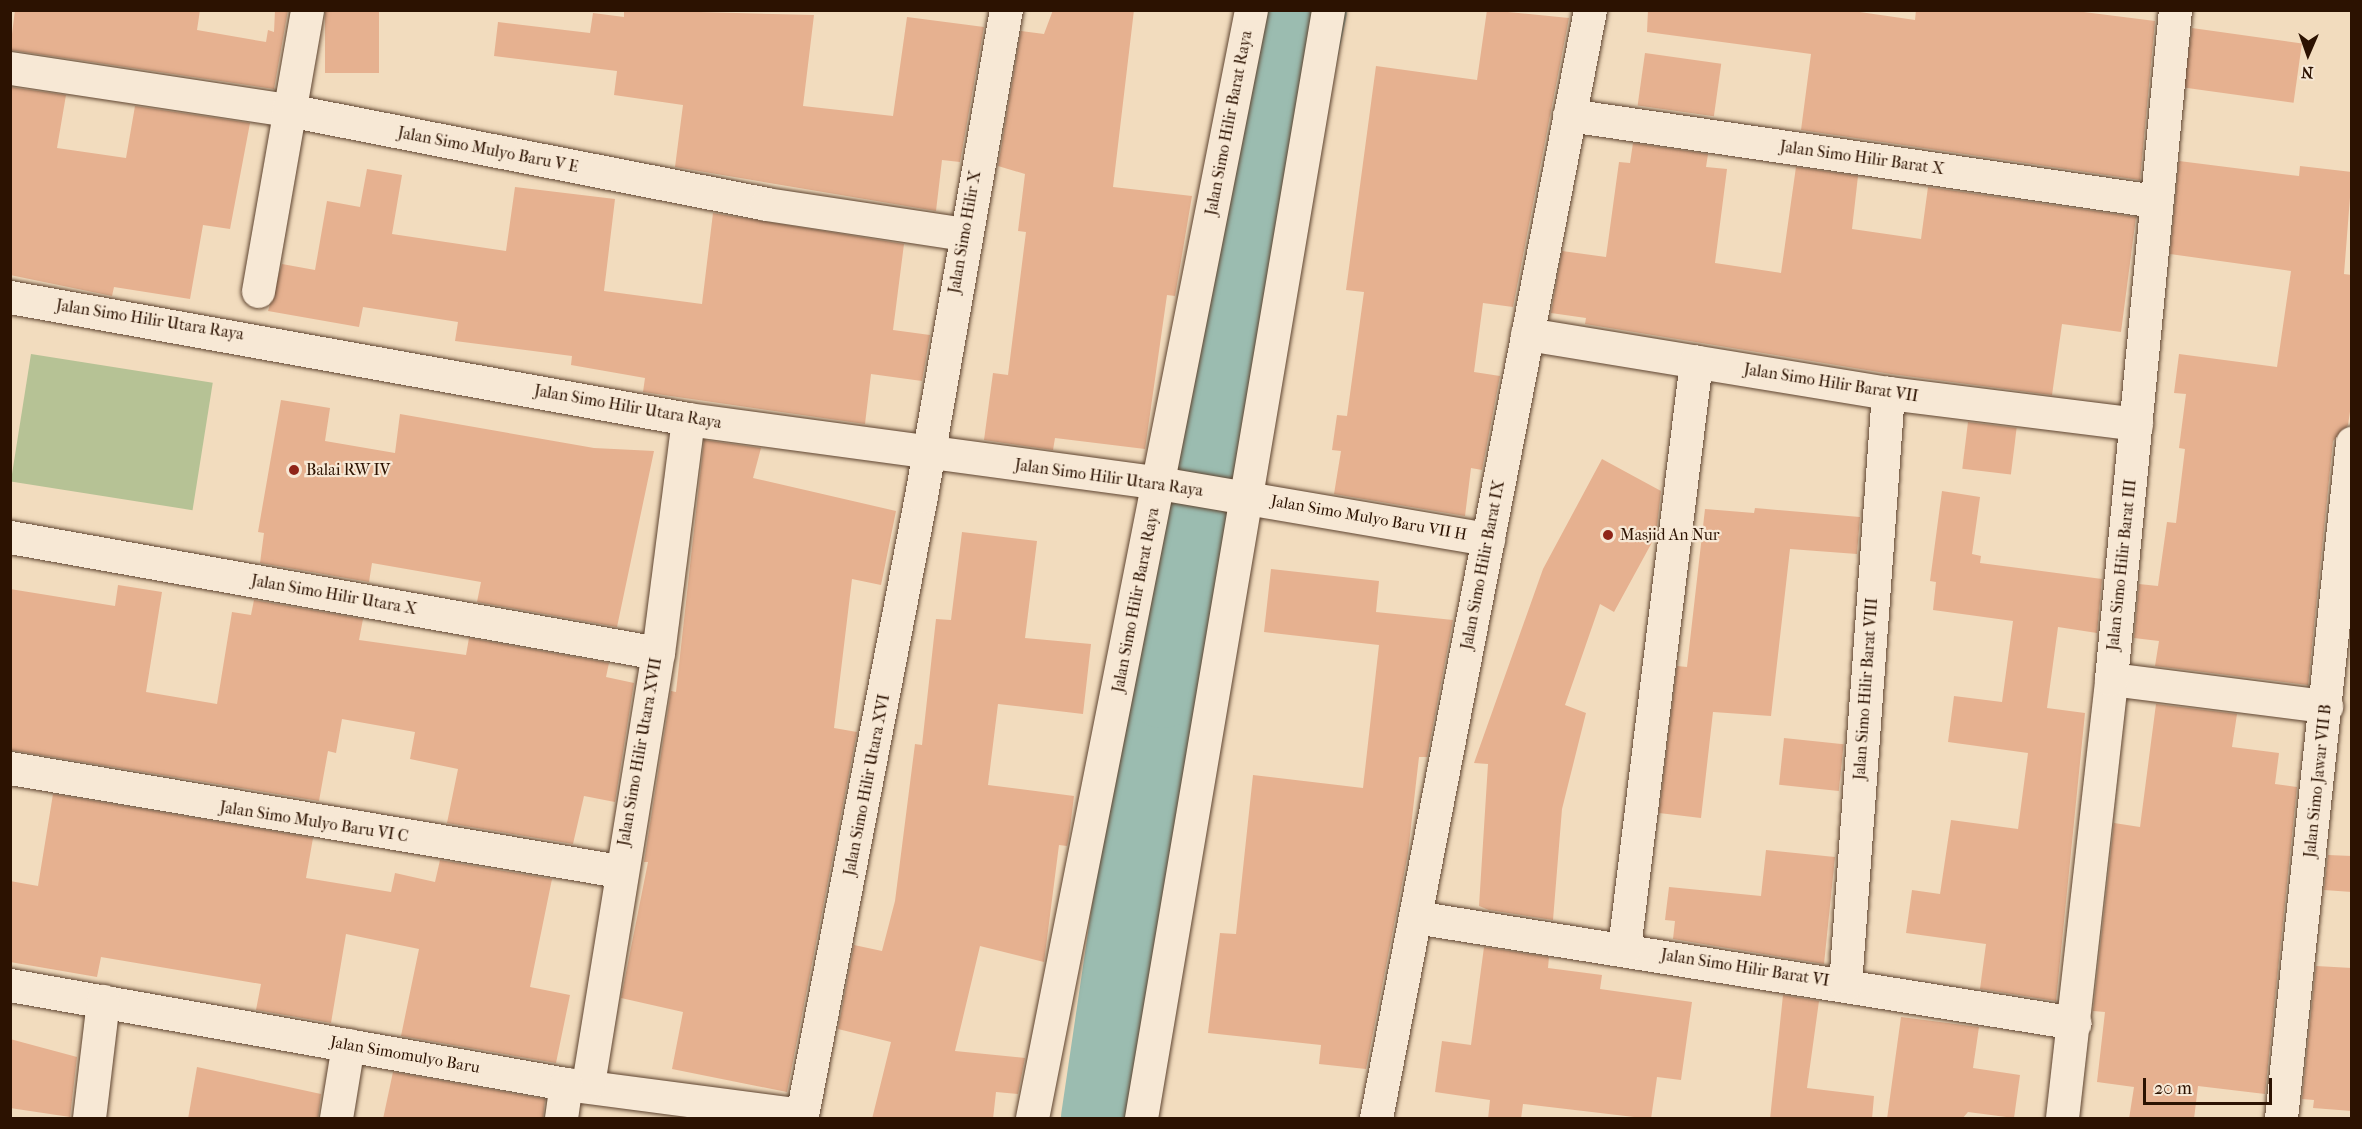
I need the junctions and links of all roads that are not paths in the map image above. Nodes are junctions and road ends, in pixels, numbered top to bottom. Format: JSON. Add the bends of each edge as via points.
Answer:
{"nodes":[{"id":1,"x":307,"y":10,"type":"edge"},
{"id":2,"x":1006,"y":10,"type":"edge"},
{"id":3,"x":1251,"y":10,"type":"edge"},
{"id":4,"x":1328,"y":10,"type":"edge"},
{"id":5,"x":1590,"y":10,"type":"edge"},
{"id":6,"x":2175,"y":10,"type":"edge"},
{"id":7,"x":10,"y":68,"type":"edge"},
{"id":8,"x":288,"y":110,"type":"junction"},
{"id":9,"x":1569,"y":115,"type":"junction"},
{"id":10,"x":2155,"y":201,"type":"junction"},
{"id":11,"x":964,"y":234,"type":"junction"},
{"id":12,"x":258,"y":291,"type":"dead end"},
{"id":13,"x":10,"y":297,"type":"edge"},
{"id":14,"x":1527,"y":334,"type":"junction"},
{"id":15,"x":1696,"y":361,"type":"junction"},
{"id":16,"x":1888,"y":393,"type":"junction"},
{"id":17,"x":688,"y":419,"type":"junction"},
{"id":18,"x":2136,"y":424,"type":"junction"},
{"id":19,"x":2352,"y":444,"type":"edge"},
{"id":20,"x":927,"y":454,"type":"junction"},
{"id":21,"x":1169,"y":485,"type":"junction"},
{"id":22,"x":1239,"y":496,"type":"junction"},
{"id":23,"x":10,"y":537,"type":"edge"},
{"id":24,"x":1488,"y":538,"type":"junction"},
{"id":25,"x":658,"y":653,"type":"junction"},
{"id":26,"x":2111,"y":679,"type":"junction"},
{"id":27,"x":2326,"y":706,"type":"junction"},
{"id":28,"x":10,"y":768,"type":"edge"},
{"id":29,"x":619,"y":871,"type":"junction"},
{"id":30,"x":1415,"y":916,"type":"junction"},
{"id":31,"x":1624,"y":948,"type":"junction"},
{"id":32,"x":10,"y":985,"type":"edge"},
{"id":33,"x":1845,"y":985,"type":"junction"},
{"id":34,"x":103,"y":1001,"type":"junction"},
{"id":35,"x":2075,"y":1023,"type":"junction"},
{"id":36,"x":348,"y":1045,"type":"junction"},
{"id":37,"x":577,"y":1084,"type":"junction"},
{"id":38,"x":802,"y":1115,"type":"joint"},
{"id":39,"x":89,"y":1119,"type":"edge"},
{"id":40,"x":336,"y":1119,"type":"edge"},
{"id":41,"x":561,"y":1119,"type":"edge"},
{"id":42,"x":1032,"y":1119,"type":"edge"},
{"id":43,"x":1141,"y":1119,"type":"edge"},
{"id":44,"x":1376,"y":1119,"type":"edge"},
{"id":45,"x":2062,"y":1119,"type":"edge"},
{"id":46,"x":2281,"y":1119,"type":"edge"}],
"edges":[{"from":1,"to":8,"type":"street"},
{"from":2,"to":11,"type":"street","name":"Jalan Simo Hilir X"},
{"from":3,"to":21,"type":"street","name":"Jalan Simo Hilir Barat Raya"},
{"from":4,"to":22,"type":"street"},
{"from":5,"to":9,"type":"street","name":"Jalan Simo Hilir Barat IX"},
{"from":6,"to":10,"type":"street","name":"Jalan Simo Hilir Barat III"},
{"from":7,"to":8,"type":"street","name":"Jalan Simo Mulyo Baru V E"},
{"from":8,"to":11,"type":"street","name":"Jalan Simo Mulyo Baru V E","via":[[765,204]]},
{"from":8,"to":12,"type":"street"},
{"from":9,"to":10,"type":"street","name":"Jalan Simo Hilir Barat X"},
{"from":9,"to":14,"type":"street","name":"Jalan Simo Hilir Barat IX"},
{"from":10,"to":18,"type":"street","name":"Jalan Simo Hilir Barat III"},
{"from":11,"to":20,"type":"street","name":"Jalan Simo Hilir X"},
{"from":13,"to":17,"type":"street","name":"Jalan Simo Hilir Utara Raya"},
{"from":14,"to":15,"type":"street","name":"Jalan Simo Hilir Barat VII"},
{"from":14,"to":24,"type":"street","name":"Jalan Simo Hilir Barat IX"},
{"from":15,"to":16,"type":"street","name":"Jalan Simo Hilir Barat VII"},
{"from":15,"to":31,"type":"street"},
{"from":16,"to":18,"type":"street","name":"Jalan Simo Hilir Barat VII"},
{"from":16,"to":33,"type":"street","name":"Jalan Simo Hilir Barat VIII"},
{"from":17,"to":20,"type":"street","name":"Jalan Simo Hilir Utara Raya"},
{"from":17,"to":25,"type":"street","name":"Jalan Simo Hilir Utara XVII"},
{"from":18,"to":26,"type":"street","name":"Jalan Simo Hilir Barat III"},
{"from":19,"to":27,"type":"street","name":"Jalan Simo Jawar VII B"},
{"from":20,"to":21,"type":"street","name":"Jalan Simo Hilir Utara Raya"},
{"from":20,"to":38,"type":"street","name":"Jalan Simo Hilir Utara XVI"},
{"from":21,"to":22,"type":"street","name":"Jalan Simo Hilir Utara Raya"},
{"from":21,"to":42,"type":"street","name":"Jalan Simo Hilir Barat Raya"},
{"from":22,"to":24,"type":"street","name":"Jalan Simo Mulyo Baru VII H"},
{"from":22,"to":43,"type":"street"},
{"from":23,"to":25,"type":"street","name":"Jalan Simo Hilir Utara X"},
{"from":24,"to":30,"type":"street","name":"Jalan Simo Hilir Barat IX"},
{"from":25,"to":29,"type":"street","name":"Jalan Simo Hilir Utara XVII"},
{"from":26,"to":27,"type":"street"},
{"from":26,"to":35,"type":"street","name":"Jalan Simo Hilir Barat III"},
{"from":27,"to":46,"type":"street","name":"Jalan Simo Jawar VII B"},
{"from":28,"to":29,"type":"street","name":"Jalan Simo Mulyo Baru VI C"},
{"from":29,"to":37,"type":"street","name":"Jalan Simo Hilir Utara XVII"},
{"from":30,"to":31,"type":"street","name":"Jalan Simo Hilir Barat VI"},
{"from":30,"to":44,"type":"street","name":"Jalan Simo Hilir Barat IX"},
{"from":31,"to":33,"type":"street","name":"Jalan Simo Hilir Barat VI"},
{"from":32,"to":34,"type":"street","name":"Jalan Simomulyo Baru"},
{"from":33,"to":35,"type":"street","name":"Jalan Simo Hilir Barat VI"},
{"from":34,"to":36,"type":"street","name":"Jalan Simomulyo Baru"},
{"from":34,"to":39,"type":"street"},
{"from":35,"to":45,"type":"street","name":"Jalan Simo Hilir Barat III"},
{"from":36,"to":37,"type":"street","name":"Jalan Simomulyo Baru"},
{"from":36,"to":40,"type":"street"},
{"from":37,"to":38,"type":"street","name":"Jalan Simomulyo Baru"},
{"from":37,"to":41,"type":"street","name":"Jalan Simo Hilir Utara XVII"}]}
